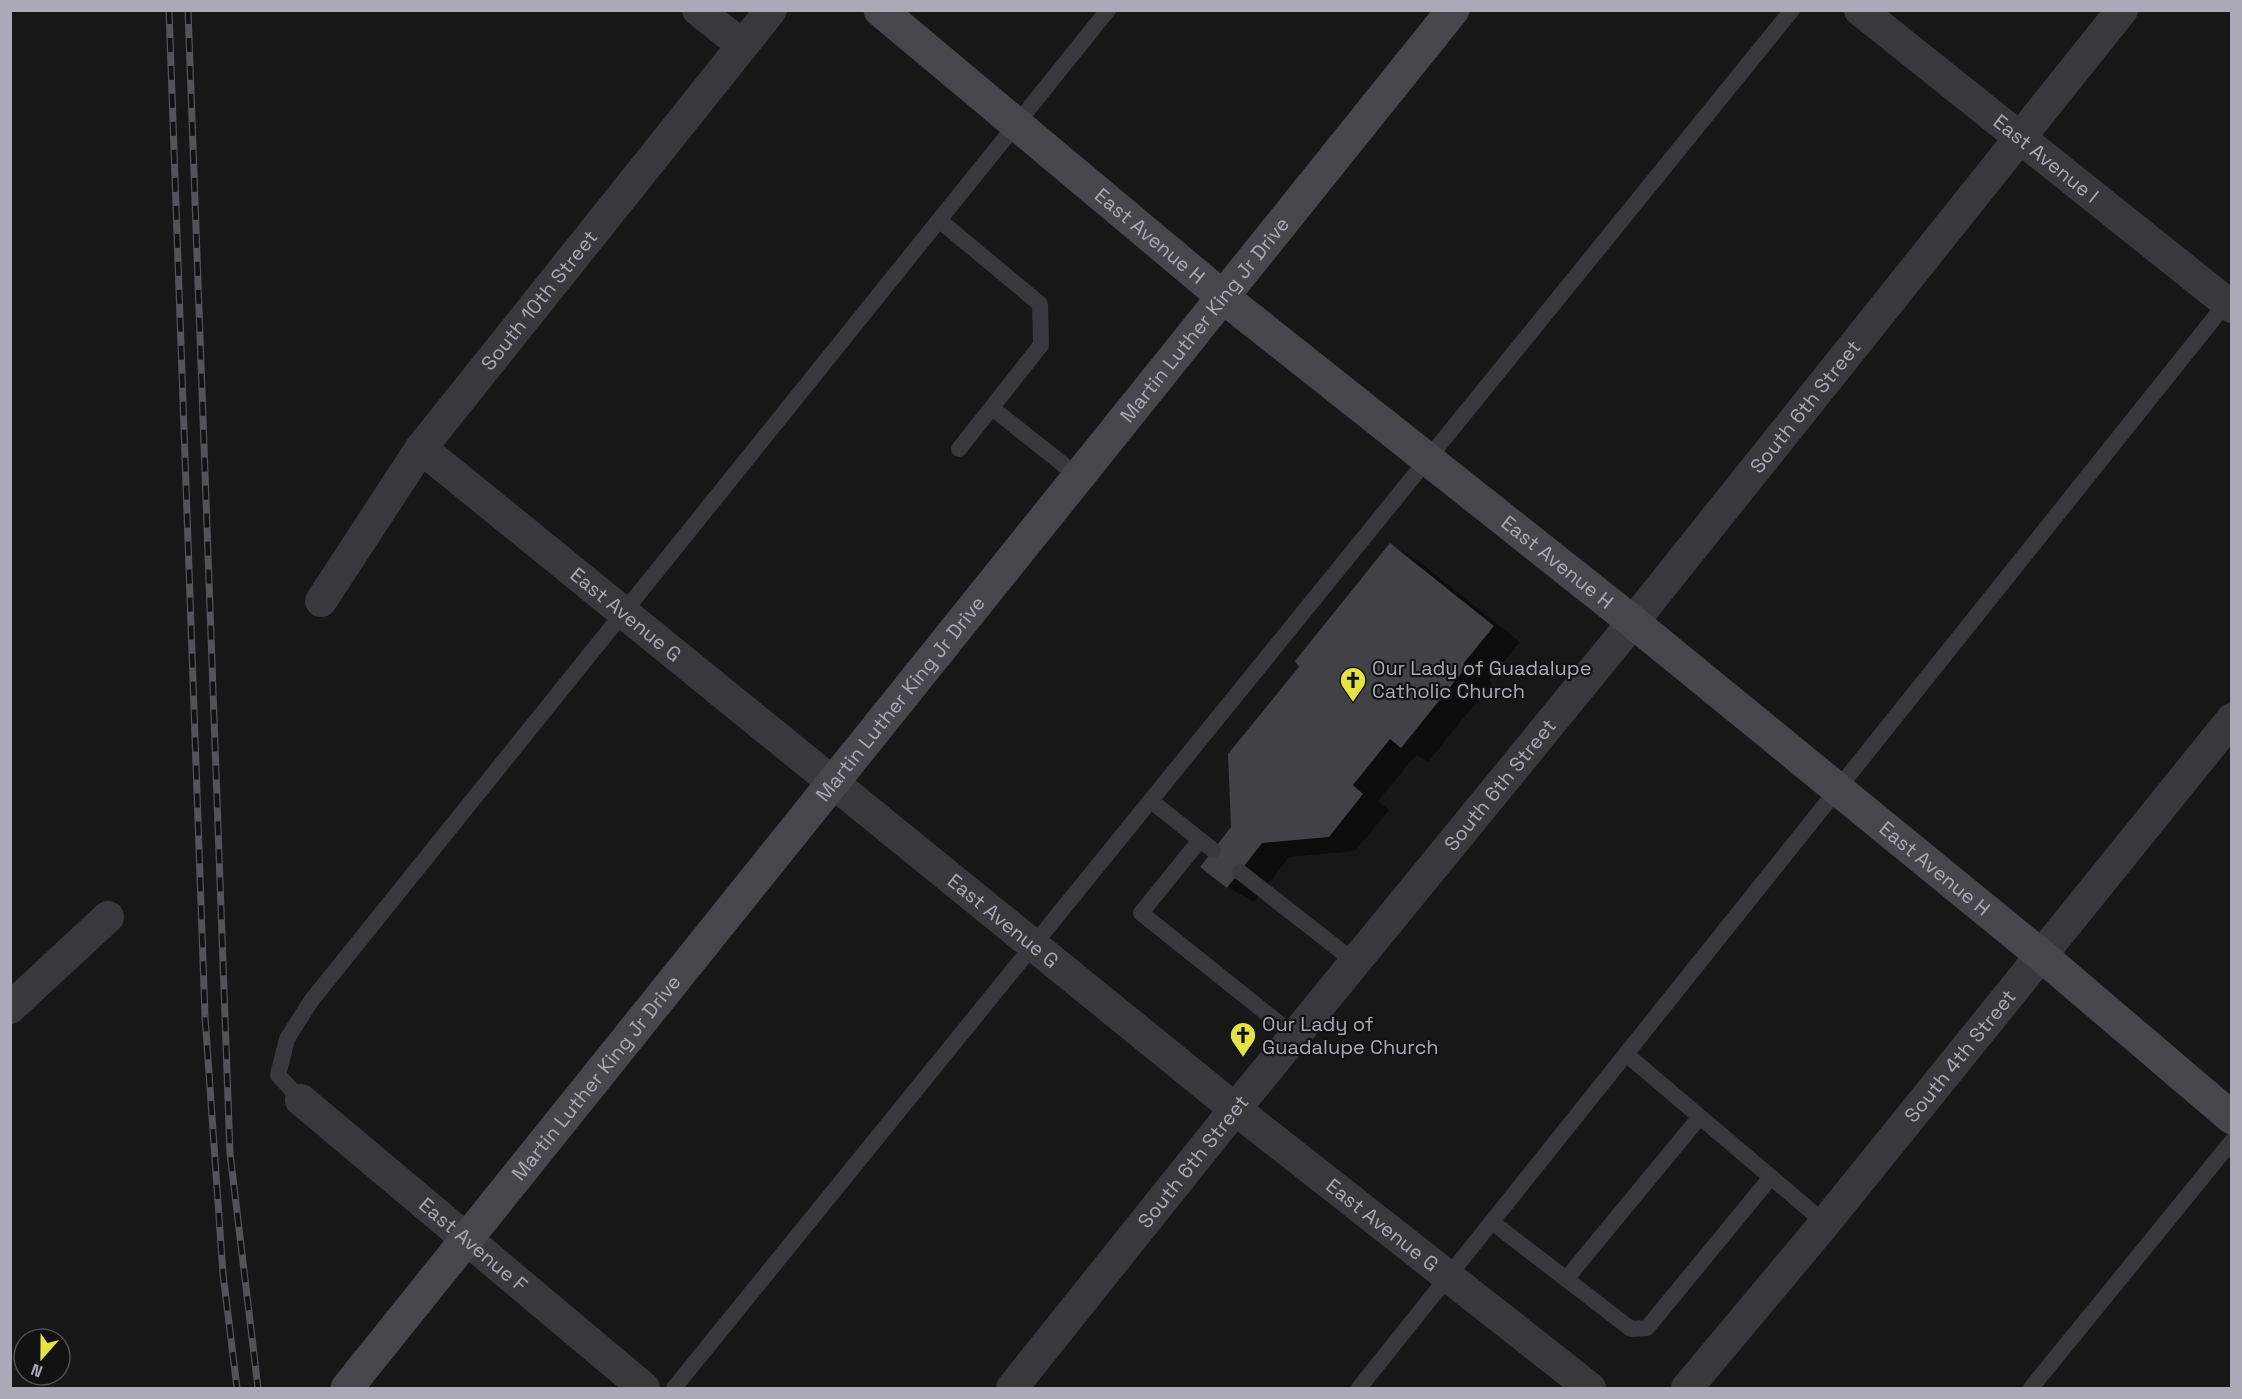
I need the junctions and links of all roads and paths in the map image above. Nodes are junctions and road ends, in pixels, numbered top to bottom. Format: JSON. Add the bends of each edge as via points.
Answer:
{"nodes":[{"id":1,"x":698,"y":10,"type":"edge"},
{"id":2,"x":771,"y":10,"type":"edge"},
{"id":3,"x":880,"y":10,"type":"edge"},
{"id":4,"x":1108,"y":10,"type":"edge"},
{"id":5,"x":1453,"y":10,"type":"edge"},
{"id":6,"x":1792,"y":10,"type":"edge"},
{"id":7,"x":1860,"y":10,"type":"edge"},
{"id":8,"x":2122,"y":10,"type":"edge"},
{"id":9,"x":742,"y":45,"type":"junction"},
{"id":10,"x":1016,"y":124,"type":"junction"},
{"id":11,"x":2019,"y":139,"type":"junction"},
{"id":12,"x":939,"y":220,"type":"junction"},
{"id":13,"x":1223,"y":297,"type":"junction"},
{"id":14,"x":2230,"y":302,"type":"edge"},
{"id":15,"x":992,"y":408,"type":"junction"},
{"id":16,"x":421,"y":448,"type":"junction"},
{"id":17,"x":959,"y":449,"type":"dead end"},
{"id":18,"x":1428,"y":460,"type":"junction"},
{"id":19,"x":1079,"y":477,"type":"junction"},
{"id":20,"x":321,"y":601,"type":"dead end"},
{"id":21,"x":623,"y":613,"type":"junction"},
{"id":22,"x":1633,"y":622,"type":"junction"},
{"id":23,"x":2232,"y":719,"type":"edge"},
{"id":24,"x":833,"y":784,"type":"junction"},
{"id":25,"x":1838,"y":789,"type":"junction"},
{"id":26,"x":1151,"y":801,"type":"junction"},
{"id":27,"x":1200,"y":840,"type":"junction"},
{"id":28,"x":1213,"y":850,"type":"dead end"},
{"id":29,"x":1240,"y":872,"type":"dead end"},
{"id":30,"x":108,"y":916,"type":"dead end"},
{"id":31,"x":1034,"y":945,"type":"junction"},
{"id":32,"x":2042,"y":956,"type":"junction"},
{"id":33,"x":1355,"y":962,"type":"junction"},
{"id":34,"x":10,"y":1008,"type":"edge"},
{"id":35,"x":1294,"y":1036,"type":"junction"},
{"id":36,"x":1626,"y":1054,"type":"junction"},
{"id":37,"x":301,"y":1100,"type":"joint"},
{"id":38,"x":1235,"y":1108,"type":"junction"},
{"id":39,"x":1699,"y":1118,"type":"junction"},
{"id":40,"x":2232,"y":1118,"type":"edge"},
{"id":41,"x":2232,"y":1141,"type":"edge"},
{"id":42,"x":1771,"y":1177,"type":"junction"},
{"id":43,"x":1492,"y":1222,"type":"junction"},
{"id":44,"x":1825,"y":1223,"type":"junction"},
{"id":45,"x":467,"y":1239,"type":"junction"},
{"id":46,"x":1449,"y":1277,"type":"junction"},
{"id":47,"x":1566,"y":1278,"type":"junction"},
{"id":48,"x":347,"y":1389,"type":"edge"},
{"id":49,"x":644,"y":1389,"type":"edge"},
{"id":50,"x":674,"y":1389,"type":"edge"},
{"id":51,"x":1012,"y":1389,"type":"edge"},
{"id":52,"x":1359,"y":1389,"type":"edge"},
{"id":53,"x":1590,"y":1389,"type":"edge"},
{"id":54,"x":1687,"y":1389,"type":"edge"},
{"id":55,"x":2031,"y":1389,"type":"edge"}],
"edges":[{"from":1,"to":9,"type":"street"},
{"from":2,"to":9,"type":"street","name":"South 10th Street"},
{"from":3,"to":10,"type":"main road","name":"East Avenue H"},
{"from":4,"to":10,"type":"lane"},
{"from":5,"to":13,"type":"main road","name":"Martin Luther King Jr Drive"},
{"from":6,"to":18,"type":"lane"},
{"from":7,"to":11,"type":"street","name":"East Avenue I"},
{"from":8,"to":11,"type":"street","name":"South 6th Street"},
{"from":9,"to":16,"type":"street","name":"South 10th Street"},
{"from":10,"to":12,"type":"lane"},
{"from":10,"to":13,"type":"main road","name":"East Avenue H"},
{"from":11,"to":14,"type":"street","name":"East Avenue I"},
{"from":11,"to":22,"type":"street","name":"South 6th Street"},
{"from":12,"to":15,"type":"lane","via":[[1040,304],[1041,345]]},
{"from":12,"to":21,"type":"lane"},
{"from":13,"to":18,"type":"main road","name":"East Avenue H"},
{"from":13,"to":19,"type":"main road","name":"Martin Luther King Jr Drive"},
{"from":14,"to":25,"type":"lane"},
{"from":15,"to":17,"type":"lane"},
{"from":15,"to":19,"type":"lane"},
{"from":16,"to":20,"type":"street","name":"South 10th Street"},
{"from":16,"to":21,"type":"street","name":"East Avenue G"},
{"from":18,"to":22,"type":"main road","name":"East Avenue H"},
{"from":18,"to":26,"type":"lane"},
{"from":19,"to":24,"type":"main road","name":"Martin Luther King Jr Drive"},
{"from":21,"to":24,"type":"street","name":"East Avenue G"},
{"from":21,"to":37,"type":"lane","via":[[310,1001],[287,1039],[278,1075]]},
{"from":22,"to":25,"type":"main road","name":"East Avenue H"},
{"from":22,"to":33,"type":"street","name":"South 6th Street"},
{"from":23,"to":32,"type":"street","name":"South 4th Street"},
{"from":24,"to":31,"type":"street","name":"East Avenue G"},
{"from":24,"to":45,"type":"main road","name":"Martin Luther King Jr Drive"},
{"from":25,"to":32,"type":"main road","name":"East Avenue H"},
{"from":25,"to":36,"type":"lane"},
{"from":26,"to":27,"type":"lane"},
{"from":26,"to":31,"type":"lane"},
{"from":27,"to":28,"type":"lane"},
{"from":27,"to":35,"type":"lane","via":[[1141,913]]},
{"from":29,"to":33,"type":"lane"},
{"from":30,"to":34,"type":"street"},
{"from":31,"to":38,"type":"street","name":"East Avenue G"},
{"from":31,"to":50,"type":"lane"},
{"from":32,"to":40,"type":"main road","name":"East Avenue H"},
{"from":32,"to":44,"type":"street","name":"South 4th Street"},
{"from":33,"to":35,"type":"street","name":"South 6th Street"},
{"from":35,"to":38,"type":"street","name":"South 6th Street"},
{"from":36,"to":39,"type":"lane"},
{"from":36,"to":43,"type":"lane"},
{"from":37,"to":45,"type":"street","name":"East Avenue F"},
{"from":38,"to":46,"type":"street","name":"East Avenue G"},
{"from":38,"to":51,"type":"street","name":"South 6th Street"},
{"from":39,"to":42,"type":"lane"},
{"from":39,"to":47,"type":"lane"},
{"from":41,"to":55,"type":"lane"},
{"from":42,"to":44,"type":"lane"},
{"from":42,"to":47,"type":"lane","via":[[1647,1328],[1631,1329]]},
{"from":43,"to":46,"type":"lane"},
{"from":43,"to":47,"type":"lane"},
{"from":44,"to":54,"type":"street","name":"South 4th Street"},
{"from":45,"to":48,"type":"main road","name":"Martin Luther King Jr Drive"},
{"from":45,"to":49,"type":"street","name":"East Avenue F"},
{"from":46,"to":52,"type":"lane"},
{"from":46,"to":53,"type":"street","name":"East Avenue G"}]}
